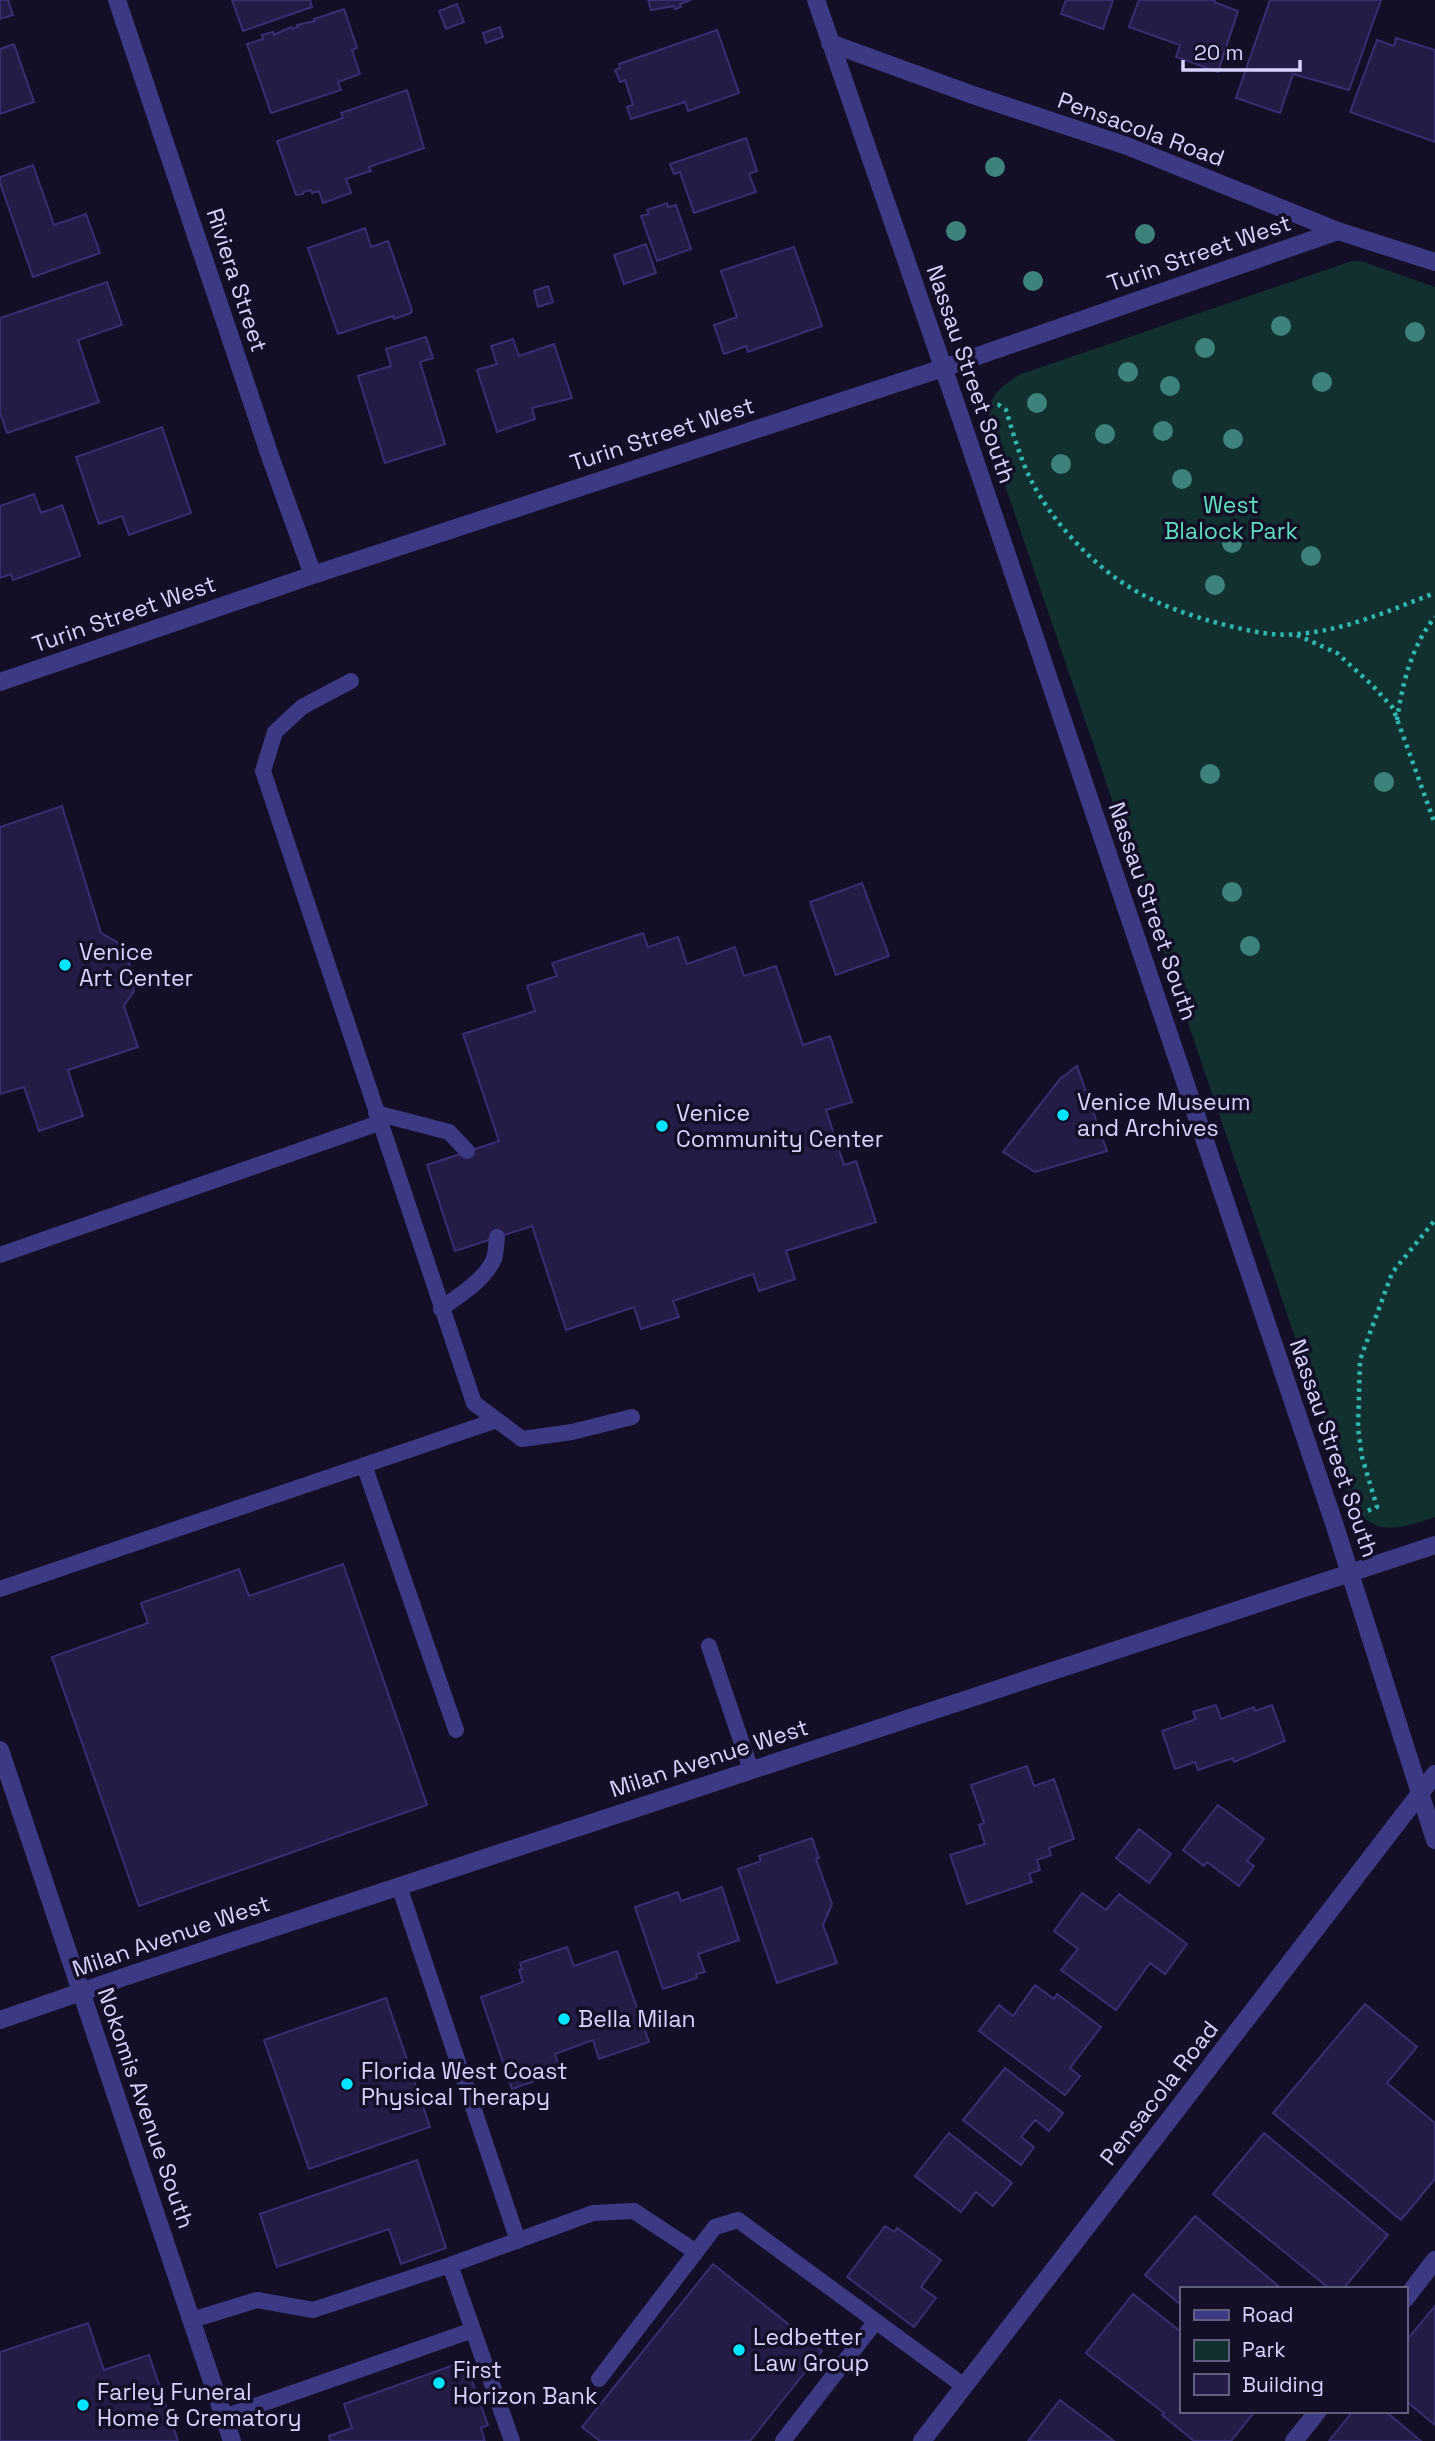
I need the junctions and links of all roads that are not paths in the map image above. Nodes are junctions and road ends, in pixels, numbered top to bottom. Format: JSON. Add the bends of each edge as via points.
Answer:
{"nodes":[{"id":1,"x":117,"y":0,"type":"edge"},
{"id":2,"x":816,"y":0,"type":"edge"},
{"id":3,"x":830,"y":43,"type":"junction"},
{"id":4,"x":1338,"y":231,"type":"junction"},
{"id":5,"x":1435,"y":262,"type":"edge"},
{"id":6,"x":943,"y":368,"type":"junction"},
{"id":7,"x":313,"y":575,"type":"junction"},
{"id":8,"x":351,"y":681,"type":"dead end"},
{"id":9,"x":0,"y":682,"type":"edge"},
{"id":10,"x":378,"y":1119,"type":"junction"},
{"id":11,"x":467,"y":1151,"type":"dead end"},
{"id":12,"x":497,"y":1237,"type":"dead end"},
{"id":13,"x":0,"y":1255,"type":"edge"},
{"id":14,"x":441,"y":1309,"type":"junction"},
{"id":15,"x":632,"y":1417,"type":"dead end"},
{"id":16,"x":497,"y":1420,"type":"junction"},
{"id":17,"x":364,"y":1465,"type":"junction"},
{"id":18,"x":1435,"y":1545,"type":"edge"},
{"id":19,"x":1351,"y":1573,"type":"junction"},
{"id":20,"x":0,"y":1589,"type":"edge"},
{"id":21,"x":709,"y":1646,"type":"dead end"},
{"id":22,"x":456,"y":1730,"type":"dead end"},
{"id":23,"x":0,"y":1750,"type":"edge"},
{"id":24,"x":751,"y":1770,"type":"junction"},
{"id":25,"x":1435,"y":1774,"type":"edge"},
{"id":26,"x":1420,"y":1794,"type":"junction"},
{"id":27,"x":1435,"y":1840,"type":"edge"},
{"id":28,"x":399,"y":1886,"type":"junction"},
{"id":29,"x":81,"y":1992,"type":"junction"},
{"id":30,"x":0,"y":2020,"type":"edge"},
{"id":31,"x":518,"y":2241,"type":"junction"},
{"id":32,"x":696,"y":2252,"type":"junction"},
{"id":33,"x":1435,"y":2260,"type":"edge"},
{"id":34,"x":450,"y":2265,"type":"junction"},
{"id":35,"x":1407,"y":2296,"type":"edge"},
{"id":36,"x":192,"y":2320,"type":"junction"},
{"id":37,"x":876,"y":2321,"type":"junction"},
{"id":38,"x":473,"y":2330,"type":"junction"},
{"id":39,"x":599,"y":2379,"type":"dead end"},
{"id":40,"x":964,"y":2386,"type":"junction"},
{"id":41,"x":1316,"y":2413,"type":"edge"},
{"id":42,"x":224,"y":2417,"type":"junction"},
{"id":43,"x":232,"y":2441,"type":"edge"},
{"id":44,"x":512,"y":2441,"type":"edge"},
{"id":45,"x":783,"y":2441,"type":"edge"},
{"id":46,"x":922,"y":2441,"type":"edge"},
{"id":47,"x":1294,"y":2441,"type":"edge"}],
"edges":[{"from":1,"to":7,"type":"street","name":"Riviera Street"},
{"from":2,"to":3,"type":"street","name":"Nassau Street South"},
{"from":3,"to":4,"type":"street","name":"Pensacola Road","via":[[1126,146]]},
{"from":3,"to":6,"type":"street","name":"Nassau Street South"},
{"from":4,"to":5,"type":"street","name":"Pensacola Road"},
{"from":4,"to":6,"type":"street","name":"Turin Street West"},
{"from":6,"to":7,"type":"street","name":"Turin Street West"},
{"from":6,"to":19,"type":"street","name":"Nassau Street South"},
{"from":7,"to":9,"type":"street","name":"Turin Street West"},
{"from":8,"to":10,"type":"lane","via":[[302,707],[275,732],[263,771]]},
{"from":10,"to":11,"type":"lane","via":[[449,1132]]},
{"from":10,"to":13,"type":"lane"},
{"from":10,"to":14,"type":"lane"},
{"from":12,"to":14,"type":"lane","via":[[495,1257],[486,1271]]},
{"from":14,"to":16,"type":"lane","via":[[474,1403]]},
{"from":15,"to":16,"type":"lane","via":[[522,1439]]},
{"from":16,"to":17,"type":"lane"},
{"from":17,"to":20,"type":"lane"},
{"from":17,"to":22,"type":"lane"},
{"from":18,"to":19,"type":"street","name":"Milan Avenue West"},
{"from":19,"to":24,"type":"street","name":"Milan Avenue West"},
{"from":19,"to":26,"type":"street","name":"Nassau Street South"},
{"from":21,"to":24,"type":"lane"},
{"from":23,"to":29,"type":"street","name":"Nokomis Avenue South"},
{"from":24,"to":28,"type":"street","name":"Milan Avenue West"},
{"from":25,"to":26,"type":"street","name":"Pensacola Road"},
{"from":26,"to":27,"type":"street","name":"Nassau Street South"},
{"from":26,"to":40,"type":"street","name":"Pensacola Road"},
{"from":28,"to":29,"type":"street","name":"Milan Avenue West"},
{"from":28,"to":31,"type":"lane"},
{"from":29,"to":30,"type":"street","name":"Milan Avenue West"},
{"from":29,"to":36,"type":"street","name":"Nokomis Avenue South"},
{"from":31,"to":32,"type":"lane","via":[[593,2213],[634,2211]]},
{"from":31,"to":34,"type":"lane"},
{"from":32,"to":37,"type":"lane","via":[[715,2227],[738,2220]]},
{"from":32,"to":39,"type":"lane"},
{"from":33,"to":35,"type":"street"},
{"from":34,"to":36,"type":"lane","via":[[313,2310],[257,2300]]},
{"from":34,"to":38,"type":"lane"},
{"from":36,"to":42,"type":"street","name":"Nokomis Avenue South"},
{"from":37,"to":40,"type":"lane"},
{"from":37,"to":45,"type":"lane"},
{"from":38,"to":42,"type":"lane"},
{"from":38,"to":44,"type":"lane"},
{"from":40,"to":46,"type":"street","name":"Pensacola Road"},
{"from":41,"to":47,"type":"street"},
{"from":42,"to":43,"type":"street","name":"Nokomis Avenue South"}]}
